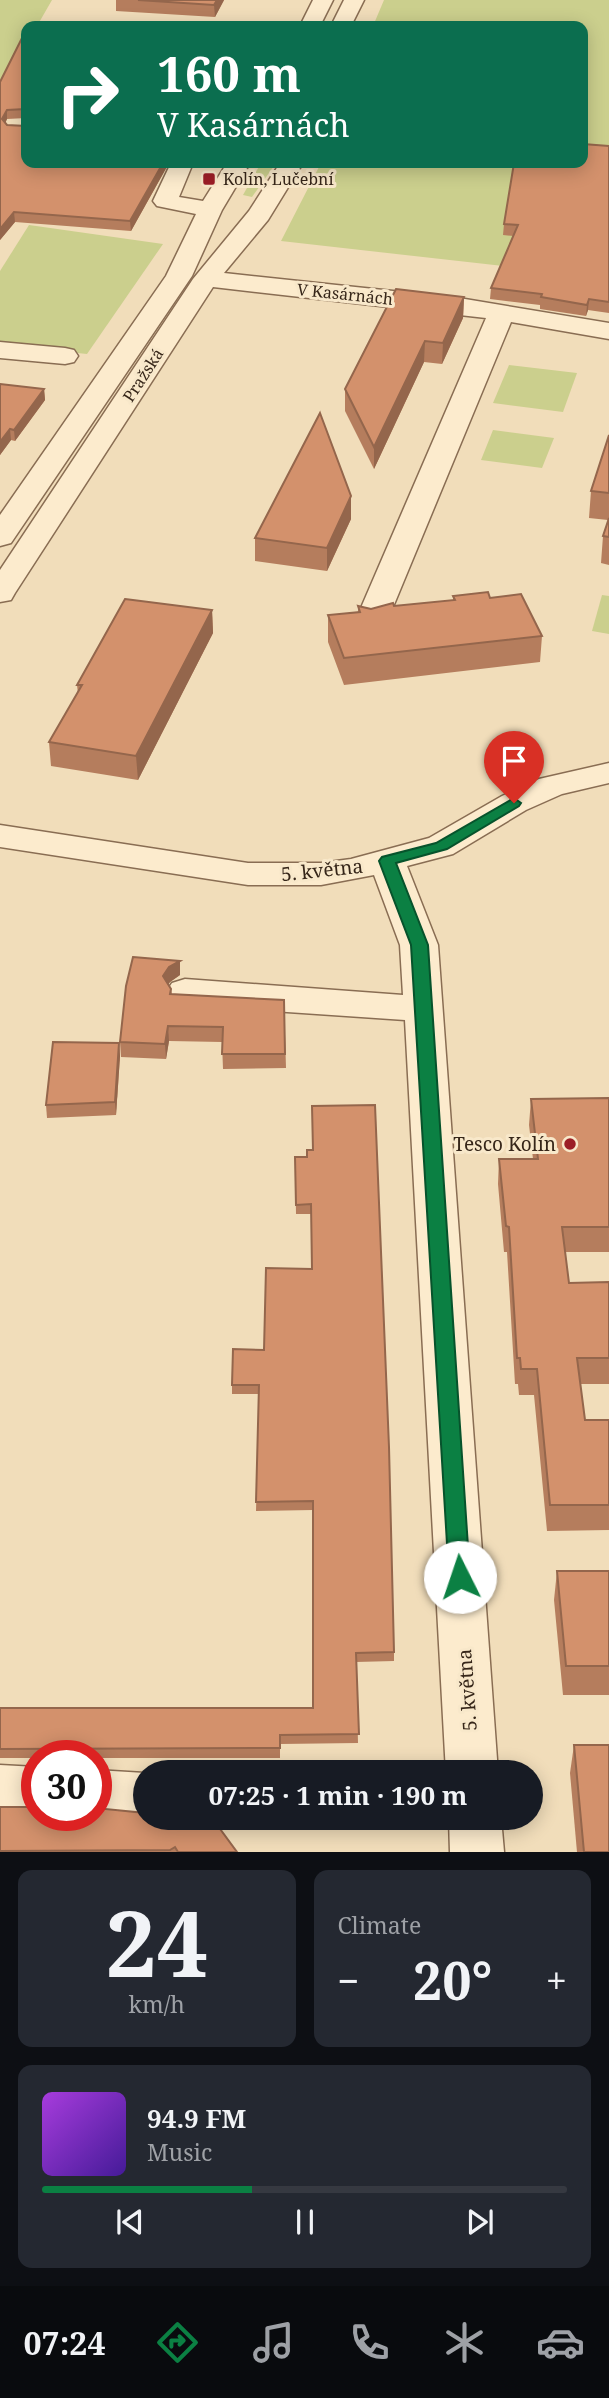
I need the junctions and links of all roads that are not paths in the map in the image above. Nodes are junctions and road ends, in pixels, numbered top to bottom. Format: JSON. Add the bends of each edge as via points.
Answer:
{"nodes":[{"id":1,"x":323,"y":0,"type":"edge"},
{"id":2,"x":354,"y":0,"type":"edge"},
{"id":3,"x":312,"y":21,"type":"edge"},
{"id":4,"x":344,"y":21,"type":"edge"},
{"id":5,"x":235,"y":168,"type":"edge"},
{"id":6,"x":288,"y":168,"type":"edge"},
{"id":7,"x":186,"y":169,"type":"edge"},
{"id":8,"x":210,"y":209,"type":"junction"},
{"id":9,"x":206,"y":279,"type":"junction"},
{"id":10,"x":501,"y":314,"type":"junction"},
{"id":11,"x":609,"y":331,"type":"edge"},
{"id":12,"x":0,"y":350,"type":"edge"},
{"id":13,"x":65,"y":356,"type":"dead end"},
{"id":14,"x":0,"y":537,"type":"edge"},
{"id":15,"x":0,"y":593,"type":"edge"},
{"id":16,"x":370,"y":624,"type":"edge"},
{"id":17,"x":609,"y":774,"type":"edge"},
{"id":18,"x":0,"y":827,"type":"edge"},
{"id":19,"x":0,"y":836,"type":"edge"},
{"id":20,"x":53,"y":844,"type":"junction"},
{"id":21,"x":387,"y":861,"type":"junction"},
{"id":22,"x":186,"y":992,"type":"edge"},
{"id":23,"x":423,"y":1008,"type":"junction"},
{"id":24,"x":471,"y":1760,"type":"edge"},
{"id":25,"x":0,"y":1789,"type":"edge"},
{"id":26,"x":21,"y":1790,"type":"edge"},
{"id":27,"x":112,"y":1795,"type":"edge"},
{"id":28,"x":133,"y":1796,"type":"edge"},
{"id":29,"x":476,"y":1830,"type":"edge"},
{"id":30,"x":477,"y":1852,"type":"edge"}],
"edges":[{"from":1,"to":3,"type":"street"},
{"from":2,"to":4,"type":"street"},
{"from":5,"to":8,"type":"street","name":"Pražská"},
{"from":6,"to":9,"type":"street","name":"Pražská","via":[[259,215]]},
{"from":7,"to":8,"type":"street","via":[[165,201]]},
{"from":8,"to":14,"type":"street","name":"Pražská","via":[[179,276]]},
{"from":9,"to":10,"type":"street","name":"V Kasárnách"},
{"from":9,"to":15,"type":"street","name":"Pražská"},
{"from":10,"to":11,"type":"street","name":"V Kasárnách"},
{"from":10,"to":16,"type":"street"},
{"from":12,"to":13,"type":"street"},
{"from":17,"to":21,"type":"street","via":[[551,786],[441,846]]},
{"from":18,"to":20,"type":"street","name":"5. května"},
{"from":19,"to":20,"type":"street","name":"5. května"},
{"from":20,"to":21,"type":"street","name":"5. května","via":[[248,874],[321,874]]},
{"from":21,"to":23,"type":"street","name":"5. května","via":[[419,945]]},
{"from":22,"to":23,"type":"street"},
{"from":23,"to":24,"type":"street","name":"5. května"},
{"from":25,"to":26,"type":"street"},
{"from":27,"to":28,"type":"street"},
{"from":29,"to":30,"type":"street"}]}
